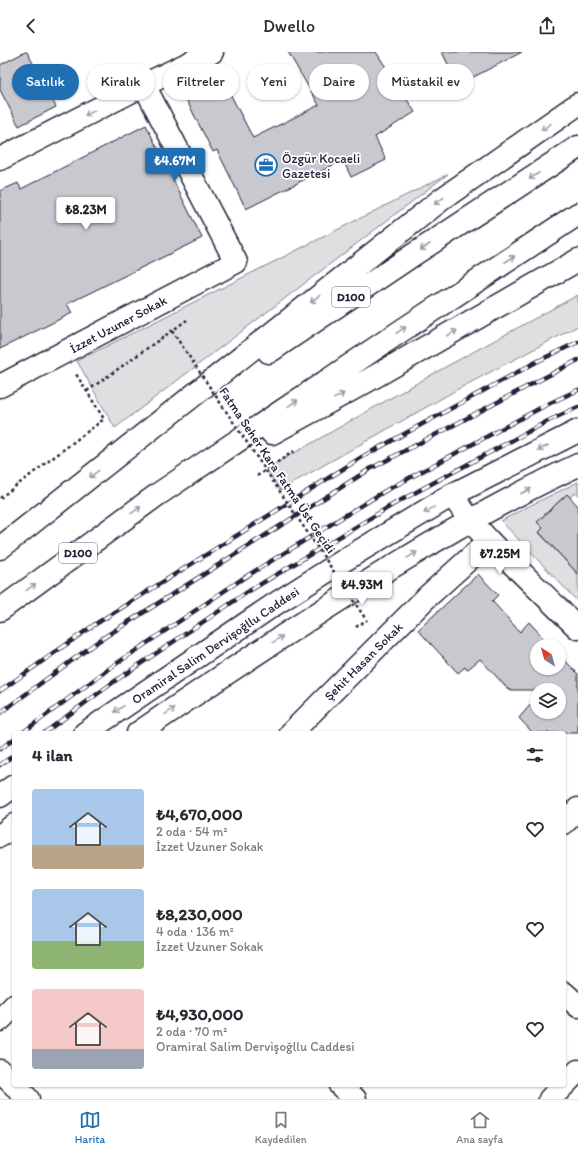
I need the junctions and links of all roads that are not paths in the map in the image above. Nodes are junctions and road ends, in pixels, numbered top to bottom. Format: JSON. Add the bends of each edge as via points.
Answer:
{"nodes":[{"id":1,"x":212,"y":52,"type":"edge"},
{"id":2,"x":155,"y":80,"type":"edge"},
{"id":3,"x":116,"y":100,"type":"edge"},
{"id":4,"x":151,"y":100,"type":"edge"},
{"id":5,"x":578,"y":104,"type":"edge"},
{"id":6,"x":578,"y":147,"type":"edge"},
{"id":7,"x":0,"y":159,"type":"edge"},
{"id":8,"x":578,"y":214,"type":"edge"},
{"id":9,"x":578,"y":260,"type":"edge"},
{"id":10,"x":0,"y":386,"type":"edge"},
{"id":11,"x":578,"y":431,"type":"edge"},
{"id":12,"x":125,"y":450,"type":"junction"},
{"id":13,"x":578,"y":465,"type":"edge"},
{"id":14,"x":157,"y":495,"type":"junction"},
{"id":15,"x":452,"y":495,"type":"junction"},
{"id":16,"x":470,"y":520,"type":"junction"},
{"id":17,"x":489,"y":541,"type":"junction"},
{"id":18,"x":0,"y":548,"type":"edge"},
{"id":19,"x":0,"y":610,"type":"edge"},
{"id":20,"x":578,"y":628,"type":"edge"},
{"id":21,"x":88,"y":731,"type":"edge"},
{"id":22,"x":141,"y":731,"type":"edge"},
{"id":23,"x":295,"y":731,"type":"edge"},
{"id":24,"x":12,"y":787,"type":"edge"},
{"id":25,"x":0,"y":796,"type":"edge"},
{"id":26,"x":578,"y":809,"type":"edge"},
{"id":27,"x":566,"y":821,"type":"edge"},
{"id":28,"x":12,"y":827,"type":"edge"},
{"id":29,"x":0,"y":836,"type":"edge"},
{"id":30,"x":566,"y":994,"type":"edge"},
{"id":31,"x":578,"y":1006,"type":"edge"},
{"id":32,"x":12,"y":1008,"type":"edge"},
{"id":33,"x":0,"y":1020,"type":"edge"},
{"id":34,"x":578,"y":1071,"type":"edge"},
{"id":35,"x":0,"y":1072,"type":"edge"},
{"id":36,"x":566,"y":1083,"type":"edge"},
{"id":37,"x":12,"y":1084,"type":"edge"},
{"id":38,"x":16,"y":1087,"type":"edge"},
{"id":39,"x":342,"y":1087,"type":"edge"},
{"id":40,"x":562,"y":1087,"type":"edge"},
{"id":41,"x":28,"y":1099,"type":"edge"},
{"id":42,"x":355,"y":1099,"type":"edge"},
{"id":43,"x":550,"y":1099,"type":"edge"}],
"edges":[{"from":1,"to":2,"type":"main road"},
{"from":3,"to":7,"type":"main road","one_way":true},
{"from":4,"to":10,"type":"main road","name":"İzzet Uzuner Sokak","via":[[236,262]]},
{"from":5,"to":12,"type":"main road","one_way":true,"via":[[442,199]]},
{"from":6,"to":12,"type":"main road","number":"D100","one_way":true},
{"from":14,"to":8,"type":"main road","number":"D100","one_way":true,"via":[[400,330]]},
{"from":14,"to":9,"type":"main road","one_way":true,"via":[[367,381]]},
{"from":11,"to":15,"type":"main road","name":"Oramiral Salim Dervişoğllu Caddesi","one_way":true},
{"from":12,"to":18,"type":"main road","number":"D100","one_way":true},
{"from":16,"to":13,"type":"main road","one_way":true},
{"from":19,"to":14,"type":"main road","number":"D100","one_way":true},
{"from":15,"to":16,"type":"main road"},
{"from":15,"to":21,"type":"main road","name":"Oramiral Salim Dervişoğllu Caddesi","one_way":true,"via":[[272,606]]},
{"from":16,"to":17,"type":"main road"},
{"from":22,"to":16,"type":"main road","one_way":true,"via":[[293,629]]},
{"from":17,"to":20,"type":"main road"},
{"from":17,"to":23,"type":"main road","name":"Şehit Hasan Sokak","via":[[428,597]]},
{"from":24,"to":25,"type":"main road"},
{"from":26,"to":27,"type":"main road"},
{"from":28,"to":29,"type":"main road"},
{"from":30,"to":31,"type":"main road"},
{"from":32,"to":33,"type":"main road"},
{"from":34,"to":36,"type":"main road"},
{"from":35,"to":37,"type":"main road"},
{"from":38,"to":41,"type":"main road"},
{"from":39,"to":42,"type":"main road"},
{"from":40,"to":43,"type":"main road"}]}
